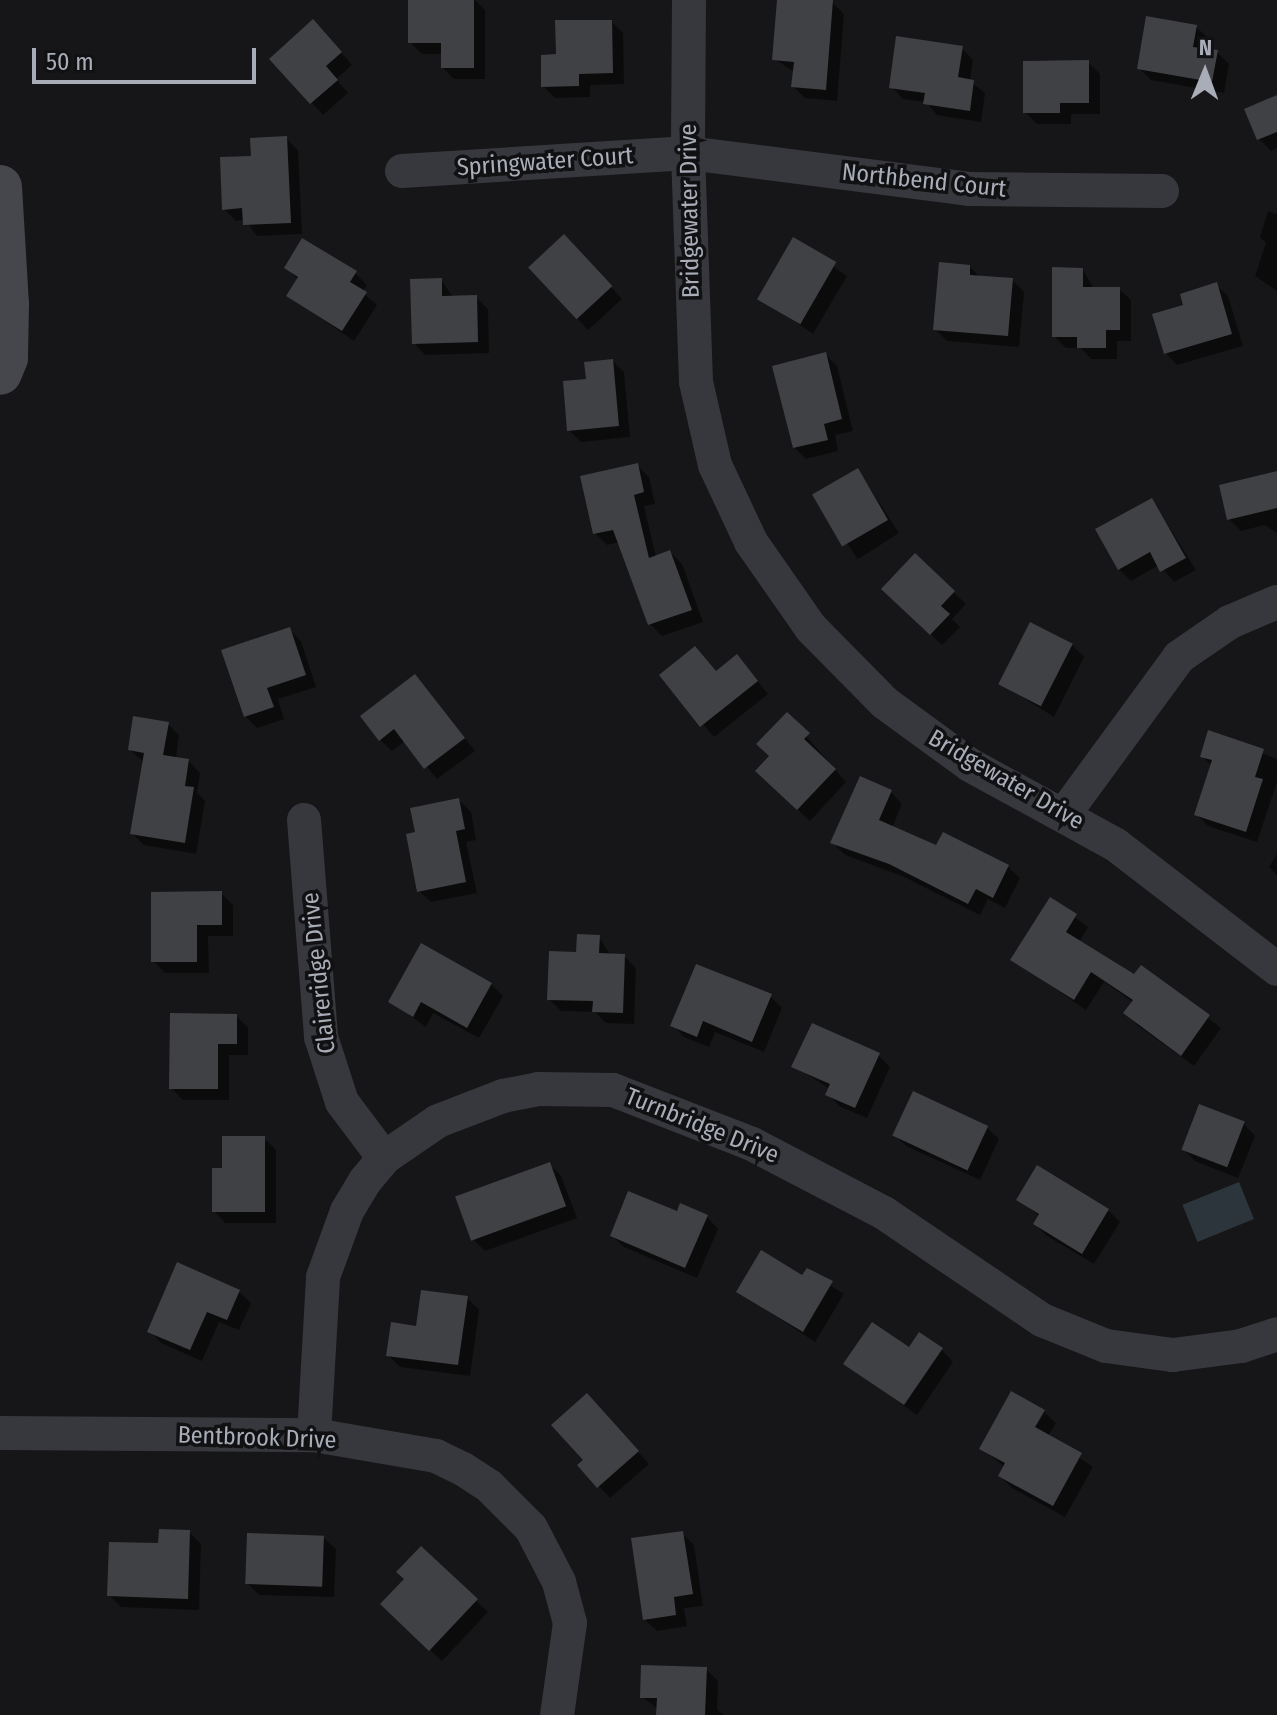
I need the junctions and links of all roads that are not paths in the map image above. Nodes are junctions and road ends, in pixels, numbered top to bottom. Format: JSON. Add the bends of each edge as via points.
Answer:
{"nodes":[{"id":1,"x":689,"y":0,"type":"edge"},
{"id":2,"x":688,"y":153,"type":"junction"},
{"id":3,"x":402,"y":171,"type":"dead end"},
{"id":4,"x":0,"y":187,"type":"edge"},
{"id":5,"x":1162,"y":191,"type":"dead end"},
{"id":6,"x":0,"y":373,"type":"edge"},
{"id":7,"x":1277,"y":602,"type":"edge"},
{"id":8,"x":1065,"y":813,"type":"junction"},
{"id":9,"x":304,"y":820,"type":"dead end"},
{"id":10,"x":1277,"y":969,"type":"edge"},
{"id":11,"x":384,"y":1158,"type":"junction"},
{"id":12,"x":1277,"y":1334,"type":"edge"},
{"id":13,"x":0,"y":1433,"type":"edge"},
{"id":14,"x":314,"y":1435,"type":"junction"},
{"id":15,"x":557,"y":1715,"type":"edge"}],
"edges":[{"from":1,"to":2,"type":"street","name":"Bridgewater Drive"},
{"from":2,"to":3,"type":"street","name":"Springwater Court"},
{"from":2,"to":5,"type":"street","name":"Northbend Court","via":[[969,189]]},
{"from":2,"to":8,"type":"street","name":"Bridgewater Drive","via":[[696,382],[715,465],[751,542],[811,628],[885,703],[970,765]]},
{"from":4,"to":6,"type":"street","via":[[7,304],[6,358]]},
{"from":7,"to":8,"type":"street","via":[[1230,622],[1179,657]]},
{"from":8,"to":10,"type":"street","name":"Bridgewater Drive","via":[[1183,892]]},
{"from":9,"to":11,"type":"street","name":"Claireridge Drive","via":[[321,1037],[342,1102]]},
{"from":11,"to":12,"type":"street","name":"Turnbridge Drive","via":[[438,1121],[503,1096],[562,1088],[613,1090],[684,1115],[820,1176],[1073,1335],[1106,1346],[1173,1355],[1241,1346]]},
{"from":11,"to":14,"type":"street","name":"Turnbridge Drive","via":[[347,1211],[323,1277]]},
{"from":13,"to":14,"type":"street","name":"Bentbrook Drive"},
{"from":14,"to":15,"type":"street","name":"Bentbrook Drive","via":[[436,1456],[511,1505],[547,1554],[568,1610],[568,1662]]}]}
